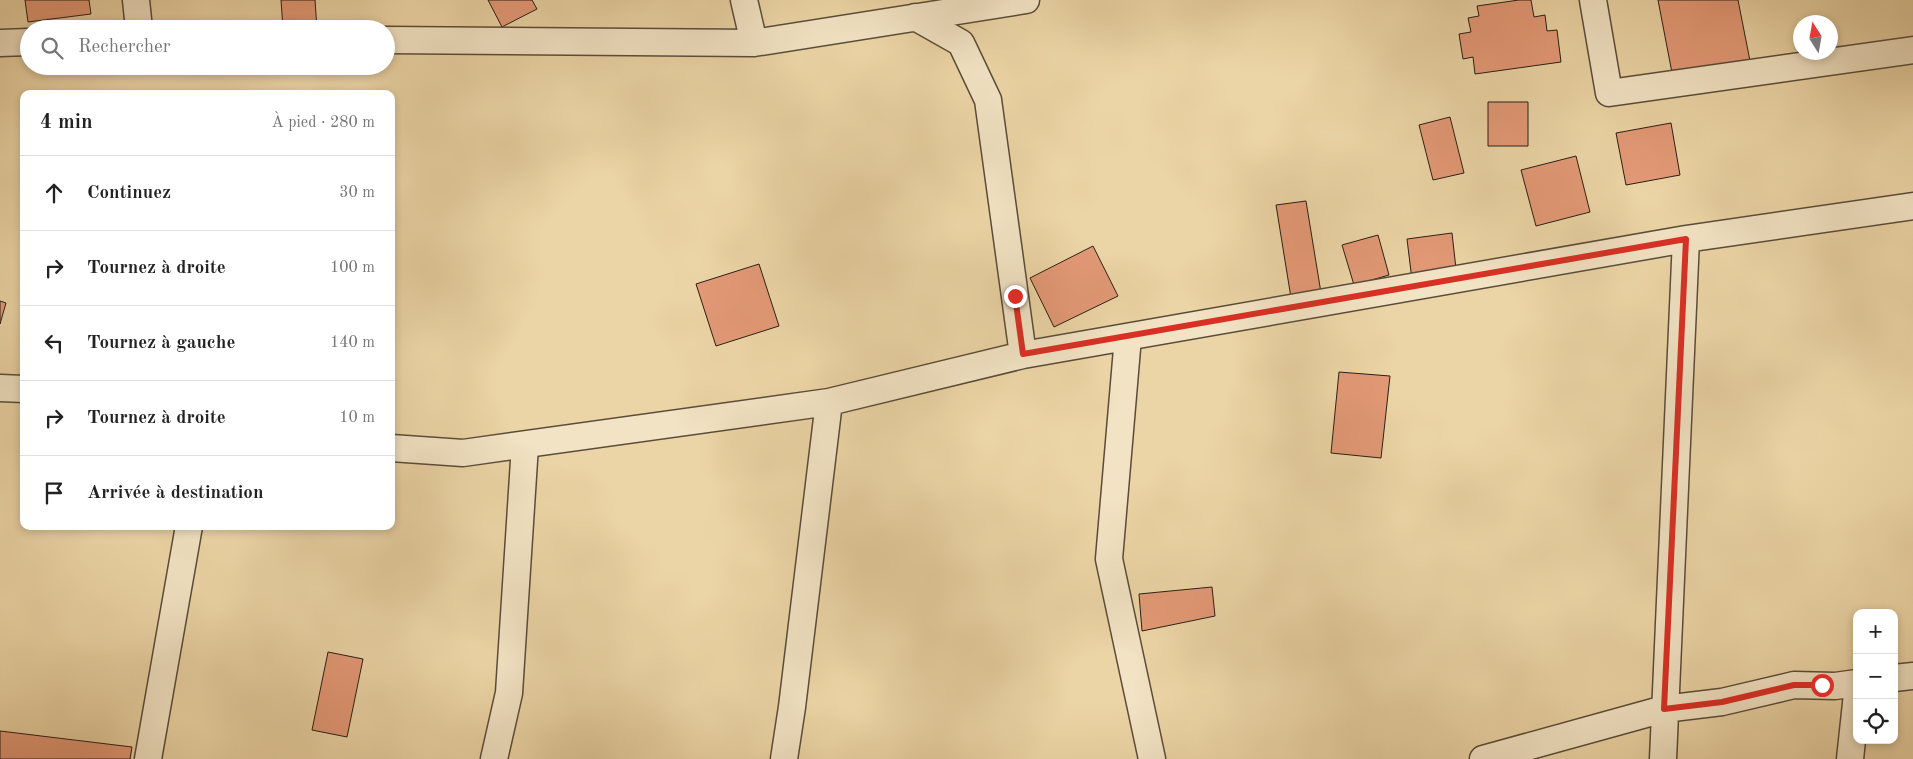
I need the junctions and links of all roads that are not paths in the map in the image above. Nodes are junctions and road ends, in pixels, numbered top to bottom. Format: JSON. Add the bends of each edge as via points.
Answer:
{"nodes":[{"id":1,"x":136,"y":0,"type":"edge"},
{"id":2,"x":744,"y":0,"type":"edge"},
{"id":3,"x":1026,"y":0,"type":"edge"},
{"id":4,"x":1593,"y":0,"type":"edge"},
{"id":5,"x":915,"y":17,"type":"junction"},
{"id":6,"x":138,"y":20,"type":"edge"},
{"id":7,"x":395,"y":40,"type":"edge"},
{"id":8,"x":20,"y":42,"type":"edge"},
{"id":9,"x":0,"y":43,"type":"edge"},
{"id":10,"x":754,"y":43,"type":"junction"},
{"id":11,"x":1913,"y":50,"type":"edge"},
{"id":12,"x":1913,"y":206,"type":"edge"},
{"id":13,"x":1686,"y":239,"type":"junction"},
{"id":14,"x":1128,"y":337,"type":"junction"},
{"id":15,"x":1023,"y":354,"type":"junction"},
{"id":16,"x":0,"y":388,"type":"edge"},
{"id":17,"x":20,"y":389,"type":"edge"},
{"id":18,"x":829,"y":402,"type":"junction"},
{"id":19,"x":525,"y":445,"type":"junction"},
{"id":20,"x":395,"y":448,"type":"edge"},
{"id":21,"x":188,"y":530,"type":"edge"},
{"id":22,"x":1913,"y":676,"type":"edge"},
{"id":23,"x":1898,"y":678,"type":"edge"},
{"id":24,"x":1853,"y":684,"type":"edge"},
{"id":25,"x":1856,"y":699,"type":"edge"},
{"id":26,"x":1664,"y":709,"type":"junction"},
{"id":27,"x":148,"y":759,"type":"edge"},
{"id":28,"x":494,"y":759,"type":"edge"},
{"id":29,"x":784,"y":759,"type":"edge"},
{"id":30,"x":1152,"y":759,"type":"edge"},
{"id":31,"x":1483,"y":759,"type":"edge"},
{"id":32,"x":1663,"y":759,"type":"edge"},
{"id":33,"x":1850,"y":759,"type":"edge"}],
"edges":[{"from":1,"to":6,"type":"street"},
{"from":2,"to":10,"type":"street"},
{"from":3,"to":5,"type":"street"},
{"from":4,"to":11,"type":"street","via":[[1609,93]]},
{"from":5,"to":10,"type":"street"},
{"from":5,"to":15,"type":"street","via":[[960,43],[988,100]]},
{"from":7,"to":10,"type":"street"},
{"from":8,"to":9,"type":"street"},
{"from":12,"to":13,"type":"street"},
{"from":13,"to":14,"type":"street"},
{"from":13,"to":26,"type":"street"},
{"from":14,"to":15,"type":"street"},
{"from":14,"to":30,"type":"street","via":[[1109,559]]},
{"from":15,"to":18,"type":"street"},
{"from":16,"to":17,"type":"street"},
{"from":18,"to":19,"type":"street"},
{"from":18,"to":29,"type":"street"},
{"from":19,"to":20,"type":"street","via":[[463,453]]},
{"from":19,"to":28,"type":"street","via":[[508,693]]},
{"from":21,"to":27,"type":"street"},
{"from":22,"to":23,"type":"street"},
{"from":24,"to":26,"type":"street","via":[[1794,685],[1722,702]]},
{"from":25,"to":33,"type":"street"},
{"from":26,"to":31,"type":"street"},
{"from":26,"to":32,"type":"street"}]}
